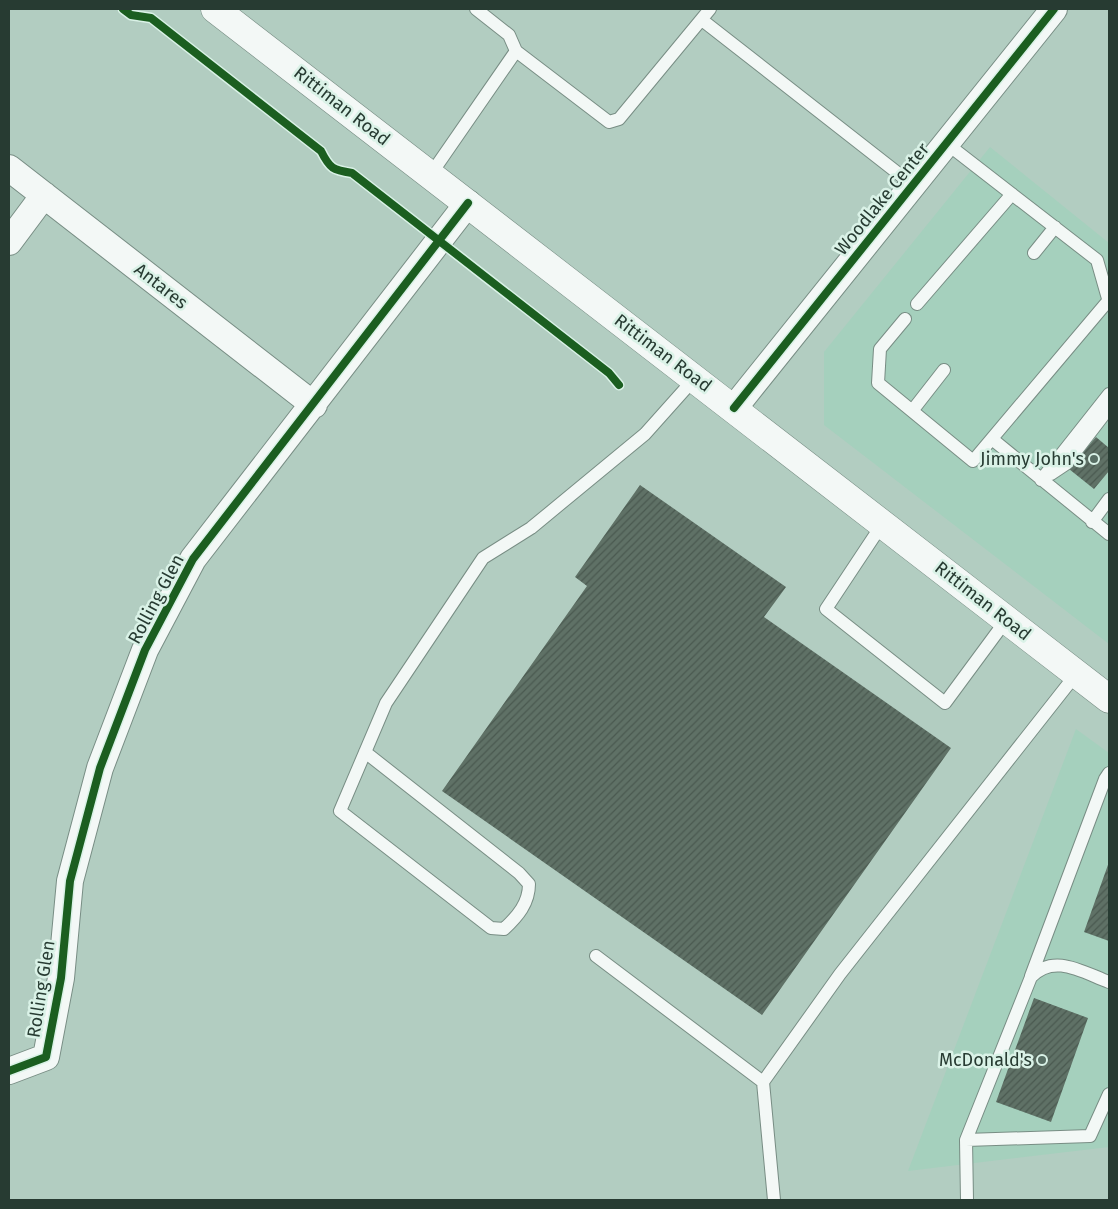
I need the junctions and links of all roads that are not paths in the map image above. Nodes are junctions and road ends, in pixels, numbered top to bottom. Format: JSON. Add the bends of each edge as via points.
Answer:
{"nodes":[{"id":1,"x":215,"y":9,"type":"edge"},
{"id":2,"x":476,"y":9,"type":"edge"},
{"id":3,"x":710,"y":9,"type":"edge"},
{"id":4,"x":1054,"y":9,"type":"edge"},
{"id":5,"x":702,"y":20,"type":"junction"},
{"id":6,"x":516,"y":51,"type":"junction"},
{"id":7,"x":946,"y":143,"type":"junction"},
{"id":8,"x":9,"y":168,"type":"edge"},
{"id":9,"x":430,"y":174,"type":"junction"},
{"id":10,"x":913,"y":185,"type":"junction"},
{"id":11,"x":1012,"y":194,"type":"junction"},
{"id":12,"x":44,"y":195,"type":"junction"},
{"id":13,"x":468,"y":204,"type":"junction"},
{"id":14,"x":1055,"y":227,"type":"junction"},
{"id":15,"x":9,"y":242,"type":"edge"},
{"id":16,"x":1034,"y":253,"type":"dead end"},
{"id":17,"x":1109,"y":302,"type":"edge"},
{"id":18,"x":917,"y":304,"type":"dead end"},
{"id":19,"x":905,"y":319,"type":"dead end"},
{"id":20,"x":944,"y":370,"type":"dead end"},
{"id":21,"x":695,"y":378,"type":"junction"},
{"id":22,"x":1109,"y":394,"type":"edge"},
{"id":23,"x":314,"y":405,"type":"junction"},
{"id":24,"x":734,"y":408,"type":"junction"},
{"id":25,"x":1109,"y":408,"type":"edge"},
{"id":26,"x":912,"y":411,"type":"junction"},
{"id":27,"x":992,"y":439,"type":"junction"},
{"id":28,"x":1041,"y":480,"type":"junction"},
{"id":29,"x":1109,"y":499,"type":"edge"},
{"id":30,"x":1092,"y":522,"type":"junction"},
{"id":31,"x":883,"y":523,"type":"junction"},
{"id":32,"x":1109,"y":534,"type":"edge"},
{"id":33,"x":1007,"y":619,"type":"junction"},
{"id":34,"x":1077,"y":673,"type":"junction"},
{"id":35,"x":1109,"y":698,"type":"edge"},
{"id":36,"x":365,"y":752,"type":"junction"},
{"id":37,"x":1109,"y":773,"type":"edge"},
{"id":38,"x":596,"y":956,"type":"dead end"},
{"id":39,"x":1031,"y":977,"type":"junction"},
{"id":40,"x":1109,"y":982,"type":"edge"},
{"id":41,"x":9,"y":1072,"type":"edge"},
{"id":42,"x":763,"y":1082,"type":"junction"},
{"id":43,"x":1109,"y":1094,"type":"edge"},
{"id":44,"x":966,"y":1140,"type":"junction"},
{"id":45,"x":774,"y":1200,"type":"edge"},
{"id":46,"x":966,"y":1200,"type":"edge"}],
"edges":[{"from":1,"to":9,"type":"main road","name":"Rittiman Road"},
{"from":2,"to":6,"type":"lane","via":[[509,35]]},
{"from":3,"to":5,"type":"lane"},
{"from":4,"to":7,"type":"street","name":"Woodlake Center"},
{"from":5,"to":6,"type":"lane","via":[[619,119],[609,122]]},
{"from":5,"to":10,"type":"lane"},
{"from":6,"to":9,"type":"lane"},
{"from":7,"to":10,"type":"street","name":"Woodlake Center"},
{"from":7,"to":11,"type":"lane"},
{"from":8,"to":12,"type":"street","name":"Antares"},
{"from":9,"to":13,"type":"main road","name":"Rittiman Road"},
{"from":10,"to":24,"type":"street","name":"Woodlake Center"},
{"from":11,"to":14,"type":"lane"},
{"from":11,"to":18,"type":"lane"},
{"from":12,"to":15,"type":"street"},
{"from":12,"to":23,"type":"street","name":"Antares"},
{"from":13,"to":21,"type":"main road","name":"Rittiman Road"},
{"from":13,"to":23,"type":"street","name":"Rolling Glen"},
{"from":14,"to":16,"type":"lane"},
{"from":14,"to":17,"type":"lane","via":[[1097,260]]},
{"from":17,"to":27,"type":"lane"},
{"from":19,"to":26,"type":"lane","via":[[880,349],[878,384]]},
{"from":20,"to":26,"type":"lane"},
{"from":21,"to":24,"type":"main road","name":"Rittiman Road"},
{"from":21,"to":36,"type":"lane","via":[[645,434],[531,528],[484,558],[386,703]]},
{"from":22,"to":28,"type":"lane"},
{"from":23,"to":41,"type":"street","name":"Rolling Glen","via":[[194,559],[146,650],[100,768],[70,881],[61,978],[46,1057]]},
{"from":24,"to":31,"type":"main road","name":"Rittiman Road"},
{"from":25,"to":28,"type":"lane","via":[[1066,464]]},
{"from":26,"to":27,"type":"lane","via":[[973,460]]},
{"from":27,"to":28,"type":"lane"},
{"from":28,"to":30,"type":"lane"},
{"from":29,"to":30,"type":"lane"},
{"from":30,"to":32,"type":"lane"},
{"from":31,"to":33,"type":"main road","name":"Rittiman Road"},
{"from":31,"to":33,"type":"lane","via":[[826,609],[945,703]]},
{"from":33,"to":34,"type":"main road","name":"Rittiman Road"},
{"from":34,"to":35,"type":"main road","name":"Rittiman Road"},
{"from":34,"to":42,"type":"lane","via":[[840,974]]},
{"from":36,"to":36,"type":"lane","via":[[340,811],[491,928],[504,929],[517,917],[529,896],[529,884],[519,872]]},
{"from":37,"to":39,"type":"lane"},
{"from":38,"to":42,"type":"lane"},
{"from":39,"to":40,"type":"lane","via":[[1046,966],[1056,964]]},
{"from":39,"to":44,"type":"lane"},
{"from":42,"to":45,"type":"lane"},
{"from":43,"to":44,"type":"lane","via":[[1090,1136]]},
{"from":44,"to":46,"type":"lane"}]}
